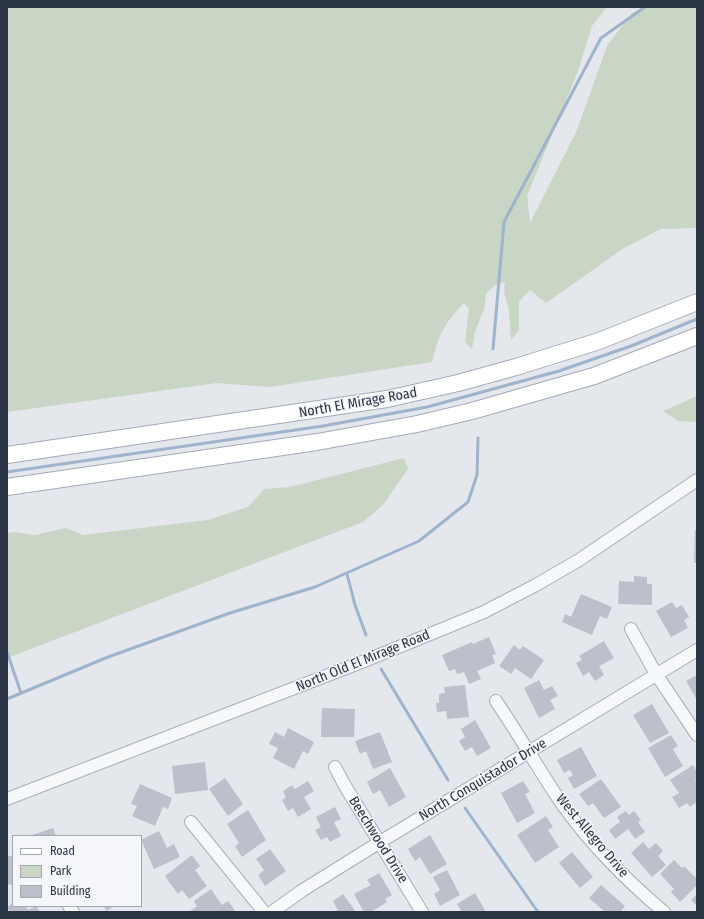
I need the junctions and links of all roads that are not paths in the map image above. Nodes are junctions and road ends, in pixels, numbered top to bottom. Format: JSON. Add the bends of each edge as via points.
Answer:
{"nodes":[{"id":1,"x":697,"y":302,"type":"edge"},
{"id":2,"x":697,"y":336,"type":"edge"},
{"id":3,"x":7,"y":455,"type":"edge"},
{"id":4,"x":697,"y":480,"type":"edge"},
{"id":5,"x":7,"y":487,"type":"edge"},
{"id":6,"x":632,"y":629,"type":"dead end"},
{"id":7,"x":697,"y":650,"type":"edge"},
{"id":8,"x":656,"y":674,"type":"junction"},
{"id":9,"x":496,"y":701,"type":"dead end"},
{"id":10,"x":697,"y":734,"type":"edge"},
{"id":11,"x":530,"y":752,"type":"junction"},
{"id":12,"x":336,"y":767,"type":"dead end"},
{"id":13,"x":7,"y":799,"type":"edge"},
{"id":14,"x":191,"y":822,"type":"dead end"},
{"id":15,"x":380,"y":842,"type":"junction"},
{"id":16,"x":264,"y":912,"type":"edge"},
{"id":17,"x":272,"y":912,"type":"edge"},
{"id":18,"x":422,"y":912,"type":"edge"},
{"id":19,"x":664,"y":912,"type":"edge"}],
"edges":[{"from":1,"to":3,"type":"main road","name":"North El Mirage Road","via":[[599,341],[516,367],[431,389],[354,405]]},
{"from":2,"to":5,"type":"main road","via":[[594,376],[439,419],[325,441]]},
{"from":4,"to":13,"type":"street","name":"North Old El Mirage Road","via":[[579,560],[484,612]]},
{"from":6,"to":8,"type":"street"},
{"from":7,"to":8,"type":"street","name":"North Conquistador Drive"},
{"from":8,"to":10,"type":"street"},
{"from":8,"to":11,"type":"street","name":"North Conquistador Drive"},
{"from":9,"to":11,"type":"street","name":"West Allegro Drive"},
{"from":11,"to":15,"type":"street","name":"North Conquistador Drive"},
{"from":11,"to":19,"type":"street","name":"West Allegro Drive","via":[[563,805],[609,862]]},
{"from":12,"to":15,"type":"street","name":"Beechwood Drive"},
{"from":14,"to":16,"type":"street"},
{"from":15,"to":17,"type":"street","name":"North Conquistador Drive"},
{"from":15,"to":18,"type":"street","name":"Beechwood Drive"}]}
